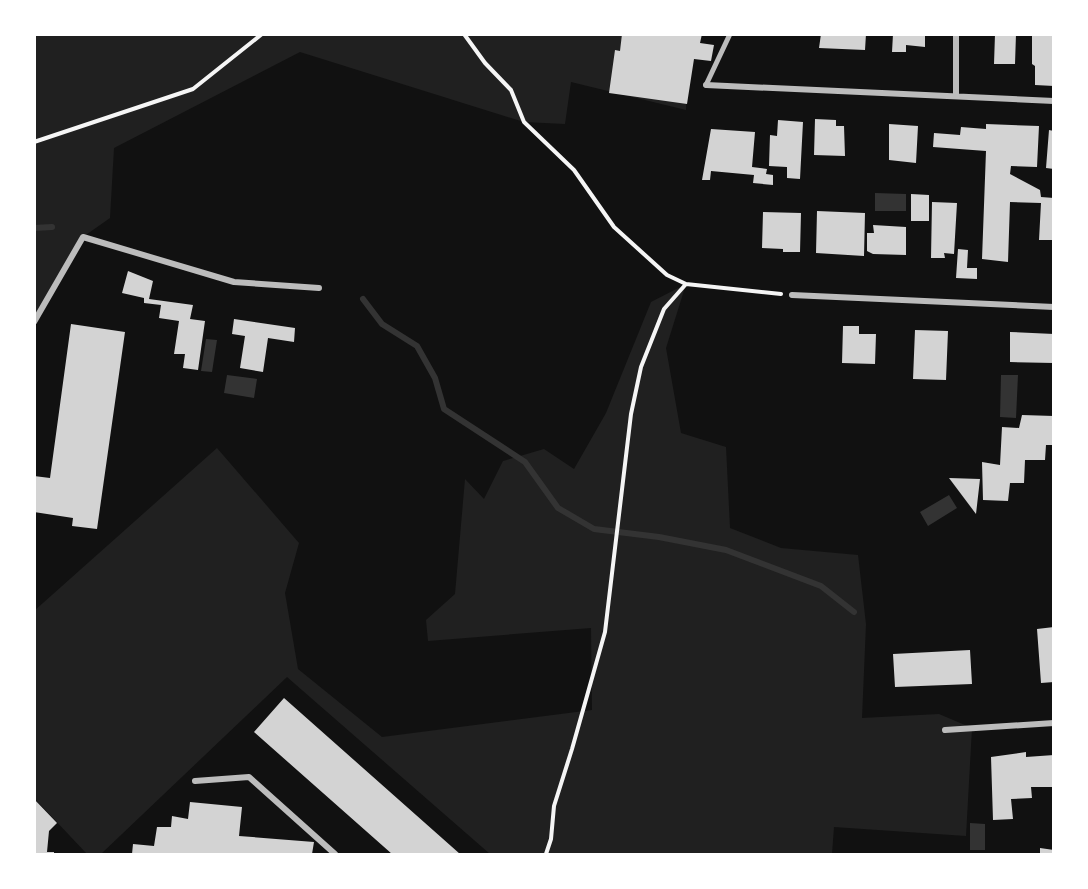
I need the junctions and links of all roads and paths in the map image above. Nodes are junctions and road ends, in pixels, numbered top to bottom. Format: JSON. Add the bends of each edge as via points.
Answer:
{"nodes":[{"id":1,"x":262,"y":34,"type":"edge"},
{"id":2,"x":464,"y":34,"type":"edge"},
{"id":3,"x":730,"y":34,"type":"edge"},
{"id":4,"x":956,"y":34,"type":"edge"},
{"id":5,"x":706,"y":85,"type":"joint"},
{"id":6,"x":956,"y":96,"type":"junction"},
{"id":7,"x":1053,"y":101,"type":"edge"},
{"id":8,"x":34,"y":142,"type":"edge"},
{"id":9,"x":686,"y":284,"type":"junction"},
{"id":10,"x":320,"y":288,"type":"dead end"},
{"id":11,"x":792,"y":295,"type":"joint"},
{"id":12,"x":1053,"y":307,"type":"edge"},
{"id":13,"x":34,"y":322,"type":"edge"},
{"id":14,"x":1053,"y":723,"type":"edge"},
{"id":15,"x":945,"y":730,"type":"dead end"},
{"id":16,"x":195,"y":781,"type":"dead end"},
{"id":17,"x":335,"y":855,"type":"edge"},
{"id":18,"x":546,"y":855,"type":"edge"}],
"edges":[{"from":1,"to":8,"type":"path","via":[[192,89]]},
{"from":2,"to":9,"type":"path","via":[[511,90],[524,122],[574,170],[614,227],[667,275]]},
{"from":3,"to":5,"type":"street"},
{"from":4,"to":6,"type":"street"},
{"from":5,"to":6,"type":"street"},
{"from":6,"to":7,"type":"street"},
{"from":9,"to":11,"type":"path"},
{"from":9,"to":18,"type":"path","via":[[664,309],[641,367],[631,414],[605,632],[554,806]]},
{"from":10,"to":13,"type":"street","via":[[234,282],[83,237]]},
{"from":11,"to":12,"type":"street"},
{"from":14,"to":15,"type":"street"},
{"from":16,"to":17,"type":"street","via":[[249,777]]}]}
